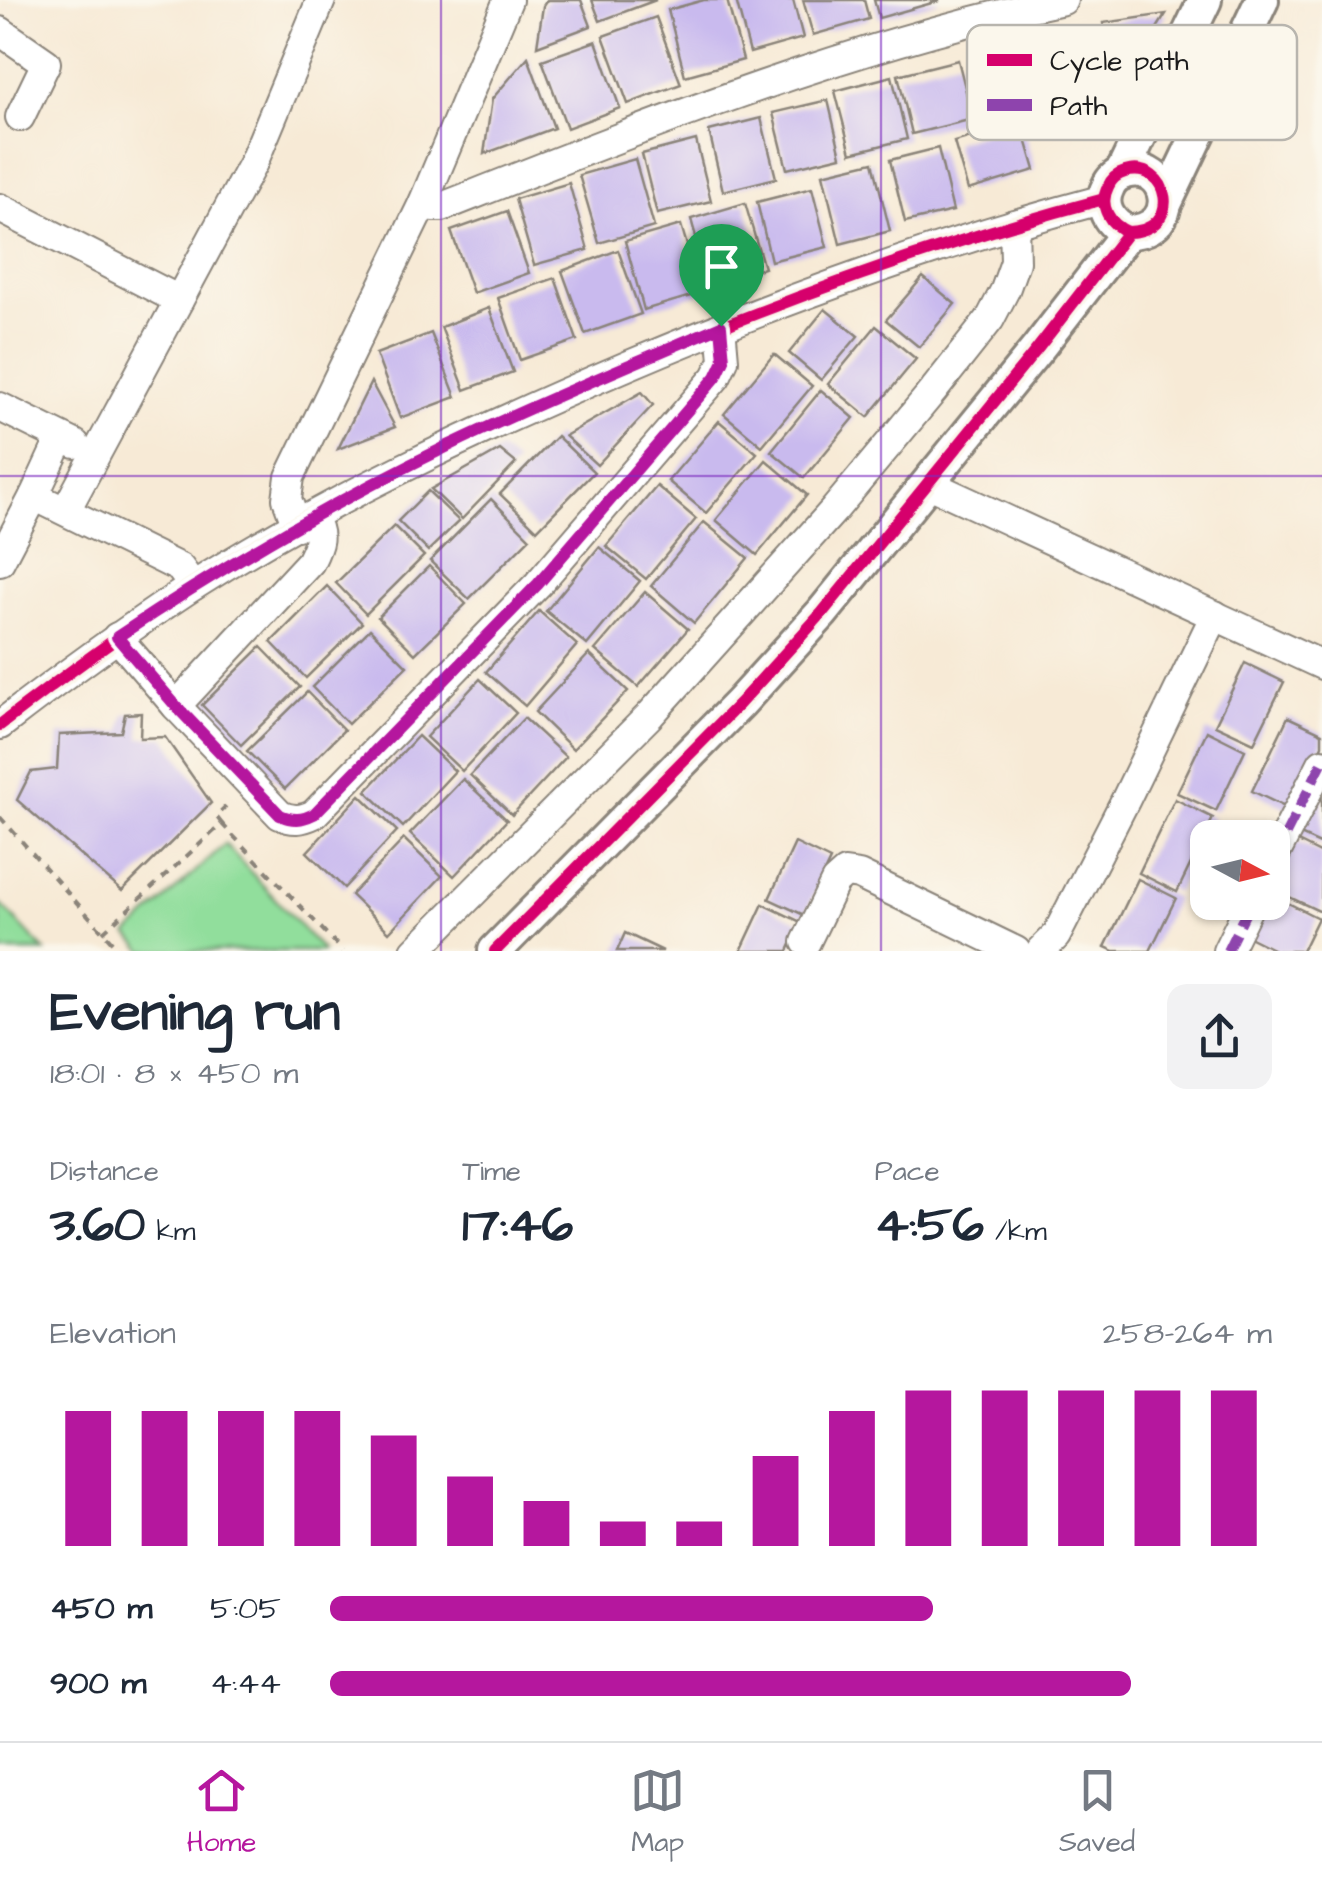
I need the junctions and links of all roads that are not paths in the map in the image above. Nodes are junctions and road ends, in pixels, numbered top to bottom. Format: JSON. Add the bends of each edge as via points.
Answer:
{"nodes":[{"id":1,"x":321,"y":0,"type":"edge"},
{"id":2,"x":508,"y":0,"type":"edge"},
{"id":3,"x":1063,"y":0,"type":"edge"},
{"id":4,"x":1205,"y":0,"type":"edge"},
{"id":5,"x":1262,"y":0,"type":"edge"},
{"id":6,"x":1194,"y":25,"type":"edge"},
{"id":7,"x":1250,"y":25,"type":"edge"},
{"id":8,"x":0,"y":31,"type":"edge"},
{"id":9,"x":20,"y":118,"type":"dead end"},
{"id":10,"x":1145,"y":140,"type":"edge"},
{"id":11,"x":1195,"y":140,"type":"edge"},
{"id":12,"x":1166,"y":202,"type":"junction"},
{"id":13,"x":423,"y":203,"type":"junction"},
{"id":14,"x":1116,"y":206,"type":"junction"},
{"id":15,"x":0,"y":208,"type":"edge"},
{"id":16,"x":1014,"y":224,"type":"junction"},
{"id":17,"x":178,"y":300,"type":"junction"},
{"id":18,"x":721,"y":326,"type":"junction"},
{"id":19,"x":0,"y":407,"type":"edge"},
{"id":20,"x":61,"y":438,"type":"junction"},
{"id":21,"x":94,"y":453,"type":"junction"},
{"id":22,"x":927,"y":483,"type":"junction"},
{"id":23,"x":34,"y":496,"type":"junction"},
{"id":24,"x":66,"y":510,"type":"junction"},
{"id":25,"x":304,"y":521,"type":"junction"},
{"id":26,"x":0,"y":560,"type":"edge"},
{"id":27,"x":193,"y":586,"type":"junction"},
{"id":28,"x":1215,"y":615,"type":"junction"},
{"id":29,"x":117,"y":637,"type":"junction"},
{"id":30,"x":1322,"y":665,"type":"edge"},
{"id":31,"x":176,"y":706,"type":"junction"},
{"id":32,"x":0,"y":725,"type":"edge"},
{"id":33,"x":1322,"y":763,"type":"edge"},
{"id":34,"x":1290,"y":826,"type":"edge"},
{"id":35,"x":1243,"y":920,"type":"edge"},
{"id":36,"x":806,"y":942,"type":"dead end"},
{"id":37,"x":415,"y":951,"type":"edge"},
{"id":38,"x":469,"y":951,"type":"edge"},
{"id":39,"x":496,"y":951,"type":"edge"},
{"id":40,"x":1016,"y":951,"type":"edge"},
{"id":41,"x":1041,"y":951,"type":"edge"},
{"id":42,"x":1227,"y":951,"type":"edge"}],
"edges":[{"from":1,"to":17,"type":"street","via":[[254,161]]},
{"from":2,"to":13,"type":"street"},
{"from":3,"to":13,"type":"street","via":[[792,74],[442,207]]},
{"from":4,"to":6,"type":"street"},
{"from":5,"to":7,"type":"street"},
{"from":8,"to":9,"type":"street","via":[[46,64]]},
{"from":10,"to":14,"type":"street"},
{"from":11,"to":12,"type":"street"},
{"from":12,"to":14,"type":"street","via":[[1163,215],[1142,232]]},
{"from":12,"to":14,"type":"street","via":[[1162,186],[1138,170]]},
{"from":13,"to":25,"type":"street","via":[[290,478],[287,499]]},
{"from":14,"to":16,"type":"street"},
{"from":14,"to":22,"type":"street","via":[[1038,348]]},
{"from":14,"to":38,"type":"street","via":[[1078,267],[887,505],[739,675]]},
{"from":15,"to":17,"type":"street"},
{"from":16,"to":18,"type":"street"},
{"from":16,"to":37,"type":"street","via":[[1015,262],[1005,290],[990,319],[920,406],[651,714]]},
{"from":17,"to":21,"type":"street"},
{"from":18,"to":25,"type":"street","via":[[463,440]]},
{"from":18,"to":31,"type":"street","via":[[724,360],[716,377],[538,584],[314,814],[297,820],[280,815]]},
{"from":19,"to":20,"type":"street"},
{"from":20,"to":21,"type":"street"},
{"from":20,"to":23,"type":"street"},
{"from":21,"to":24,"type":"street"},
{"from":22,"to":28,"type":"street"},
{"from":22,"to":39,"type":"street","via":[[822,614]]},
{"from":23,"to":24,"type":"street"},
{"from":23,"to":26,"type":"street"},
{"from":24,"to":27,"type":"street","via":[[180,568]]},
{"from":25,"to":27,"type":"street"},
{"from":25,"to":31,"type":"street","via":[[319,528],[310,562]]},
{"from":27,"to":29,"type":"street"},
{"from":28,"to":30,"type":"street"},
{"from":28,"to":41,"type":"street","via":[[1056,936]]},
{"from":29,"to":31,"type":"street"},
{"from":29,"to":32,"type":"street"},
{"from":33,"to":34,"type":"street"},
{"from":35,"to":42,"type":"street"},
{"from":36,"to":40,"type":"street","via":[[845,873]]}]}
